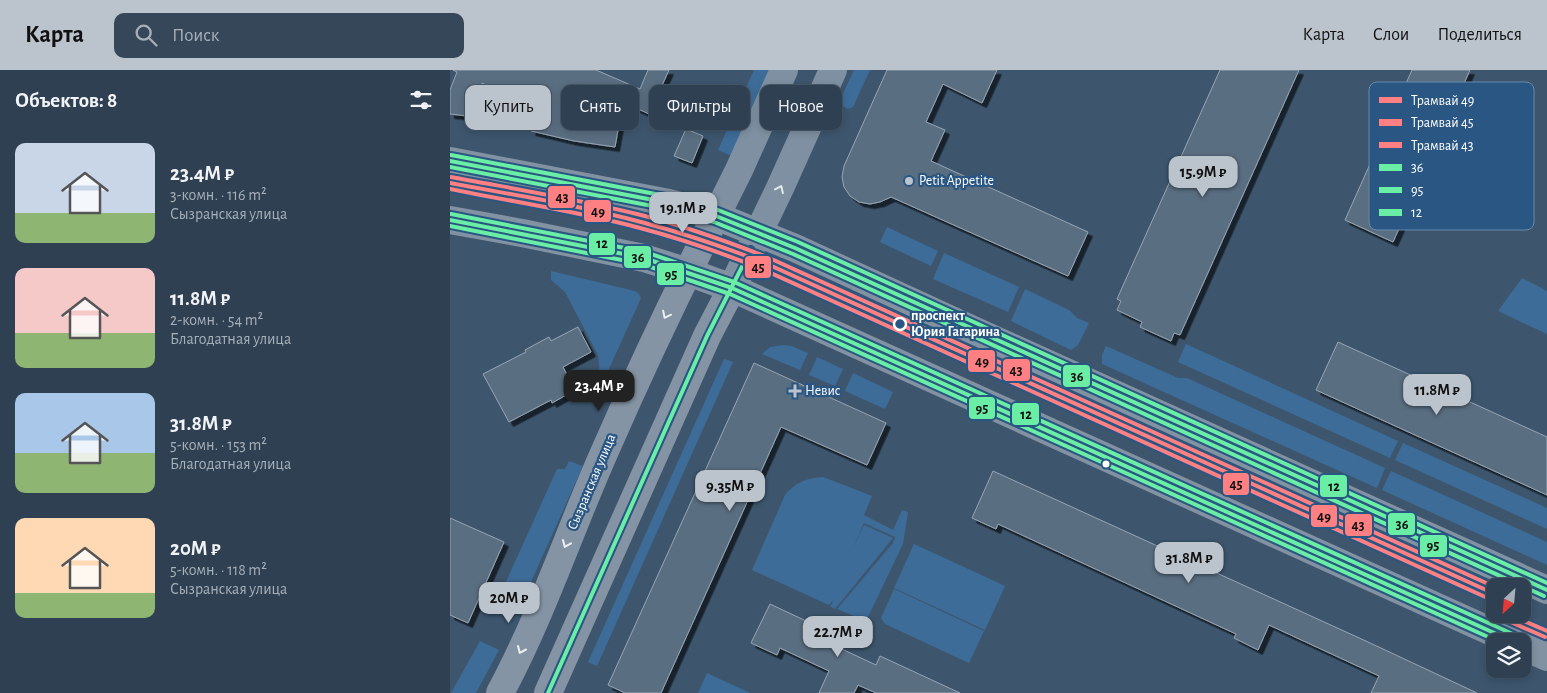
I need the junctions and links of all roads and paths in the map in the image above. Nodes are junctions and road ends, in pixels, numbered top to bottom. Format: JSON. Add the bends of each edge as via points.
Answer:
{"nodes":[{"id":1,"x":784,"y":70,"type":"edge"},
{"id":2,"x":833,"y":70,"type":"edge"},
{"id":3,"x":450,"y":161,"type":"edge"},
{"id":4,"x":716,"y":216,"type":"junction"},
{"id":5,"x":450,"y":220,"type":"edge"},
{"id":6,"x":758,"y":233,"type":"junction"},
{"id":7,"x":688,"y":272,"type":"junction"},
{"id":8,"x":732,"y":288,"type":"junction"},
{"id":9,"x":1547,"y":590,"type":"edge"},
{"id":10,"x":1494,"y":633,"type":"edge"},
{"id":11,"x":1531,"y":650,"type":"edge"},
{"id":12,"x":1547,"y":657,"type":"edge"},
{"id":13,"x":500,"y":693,"type":"edge"},
{"id":14,"x":548,"y":693,"type":"edge"}],
"edges":[{"from":1,"to":4,"type":"main road"},
{"from":6,"to":2,"type":"main road","one_way":true},
{"from":3,"to":4,"type":"main road"},
{"from":4,"to":6,"type":"main road"},
{"from":4,"to":7,"type":"street"},
{"from":5,"to":7,"type":"main road","via":[[644,258]]},
{"from":6,"to":8,"type":"main road"},
{"from":6,"to":9,"type":"main road"},
{"from":7,"to":8,"type":"main road"},
{"from":7,"to":13,"type":"street","name":"Сызранская улица","one_way":true,"via":[[604,453]]},
{"from":8,"to":10,"type":"main road"},
{"from":8,"to":14,"type":"street","via":[[707,336]]},
{"from":11,"to":12,"type":"main road"}]}
